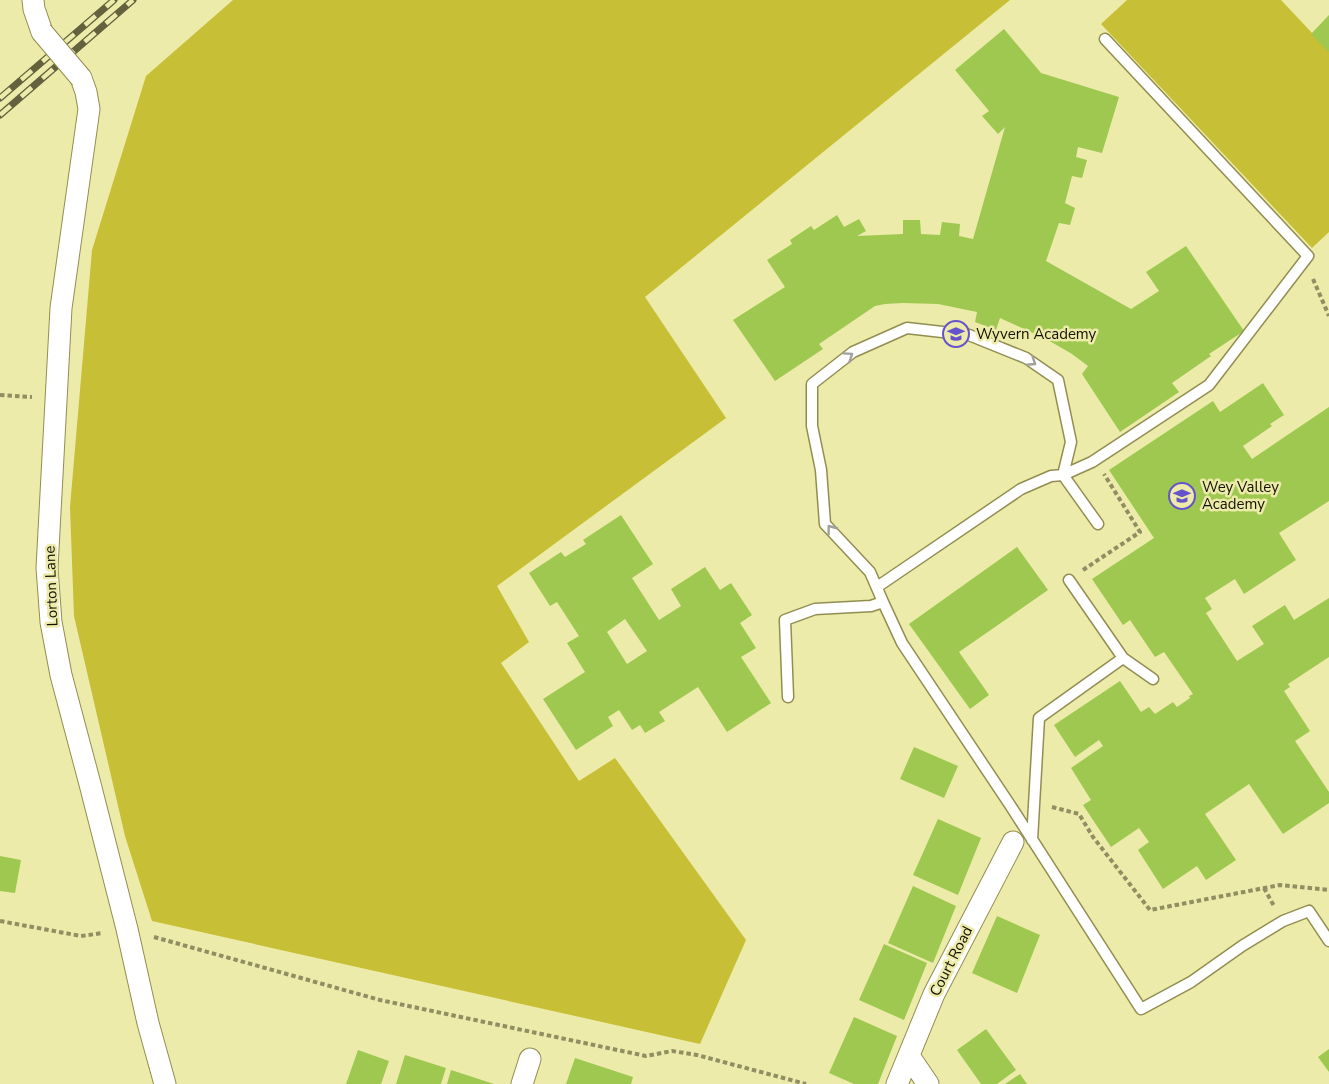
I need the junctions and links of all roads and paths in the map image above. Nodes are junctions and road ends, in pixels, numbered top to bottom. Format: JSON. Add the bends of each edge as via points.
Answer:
{"nodes":[{"id":1,"x":33,"y":0,"type":"edge"},
{"id":2,"x":1105,"y":39,"type":"dead end"},
{"id":3,"x":1311,"y":273,"type":"dead end"},
{"id":4,"x":1329,"y":316,"type":"edge"},
{"id":5,"x":0,"y":395,"type":"edge"},
{"id":6,"x":57,"y":398,"type":"junction"},
{"id":7,"x":1100,"y":467,"type":"dead end"},
{"id":8,"x":1063,"y":475,"type":"junction"},
{"id":9,"x":1098,"y":524,"type":"dead end"},
{"id":10,"x":1071,"y":578,"type":"joint"},
{"id":11,"x":877,"y":587,"type":"junction"},
{"id":12,"x":883,"y":602,"type":"junction"},
{"id":13,"x":1123,"y":658,"type":"junction"},
{"id":14,"x":1153,"y":680,"type":"dead end"},
{"id":15,"x":788,"y":698,"type":"dead end"},
{"id":16,"x":1034,"y":803,"type":"junction"},
{"id":17,"x":1024,"y":838,"type":"junction"},
{"id":18,"x":1329,"y":890,"type":"edge"},
{"id":19,"x":0,"y":921,"type":"edge"},
{"id":20,"x":127,"y":929,"type":"junction"},
{"id":21,"x":1329,"y":941,"type":"edge"},
{"id":22,"x":909,"y":1056,"type":"junction"},
{"id":23,"x":530,"y":1059,"type":"dead end"},
{"id":24,"x":165,"y":1084,"type":"edge"},
{"id":25,"x":522,"y":1084,"type":"edge"},
{"id":26,"x":806,"y":1084,"type":"edge"},
{"id":27,"x":897,"y":1084,"type":"edge"},
{"id":28,"x":928,"y":1084,"type":"edge"}],
"edges":[{"from":1,"to":6,"type":"street","name":"Lorton Lane","bridge":true,"via":[[42,32],[81,78],[89,109],[61,308]]},
{"from":2,"to":8,"type":"lane","via":[[1308,256],[1209,385],[1092,462]]},
{"from":3,"to":4,"type":"path"},
{"from":5,"to":6,"type":"path"},
{"from":6,"to":20,"type":"street","name":"Lorton Lane","via":[[47,568],[51,622],[61,675]]},
{"from":7,"to":10,"type":"path","via":[[1140,532]]},
{"from":8,"to":9,"type":"lane"},
{"from":8,"to":11,"type":"lane","via":[[1021,489]]},
{"from":11,"to":8,"type":"lane","one_way":true,"via":[[870,572],[825,524],[821,470],[812,426],[812,384],[853,352],[907,328],[969,334],[1026,358],[1058,380],[1071,442]]},
{"from":10,"to":13,"type":"lane"},
{"from":11,"to":12,"type":"lane"},
{"from":12,"to":15,"type":"lane","via":[[815,609],[785,620]]},
{"from":12,"to":17,"type":"lane","via":[[902,643]]},
{"from":13,"to":14,"type":"lane"},
{"from":13,"to":16,"type":"lane","via":[[1039,718]]},
{"from":16,"to":17,"type":"lane"},
{"from":16,"to":18,"type":"path","via":[[1079,814],[1092,837],[1150,910],[1280,885]]},
{"from":17,"to":21,"type":"lane","via":[[1141,1009],[1191,982],[1283,921],[1309,911]]},
{"from":17,"to":22,"type":"street","name":"Court Road","via":[[934,994]]},
{"from":19,"to":20,"type":"path","via":[[81,936]]},
{"from":20,"to":24,"type":"street","name":"Lorton Lane"},
{"from":20,"to":26,"type":"path","via":[[380,1000],[646,1056],[672,1051],[697,1055]]},
{"from":22,"to":27,"type":"street","name":"Court Road"},
{"from":22,"to":28,"type":"street"},
{"from":23,"to":25,"type":"street"}]}
